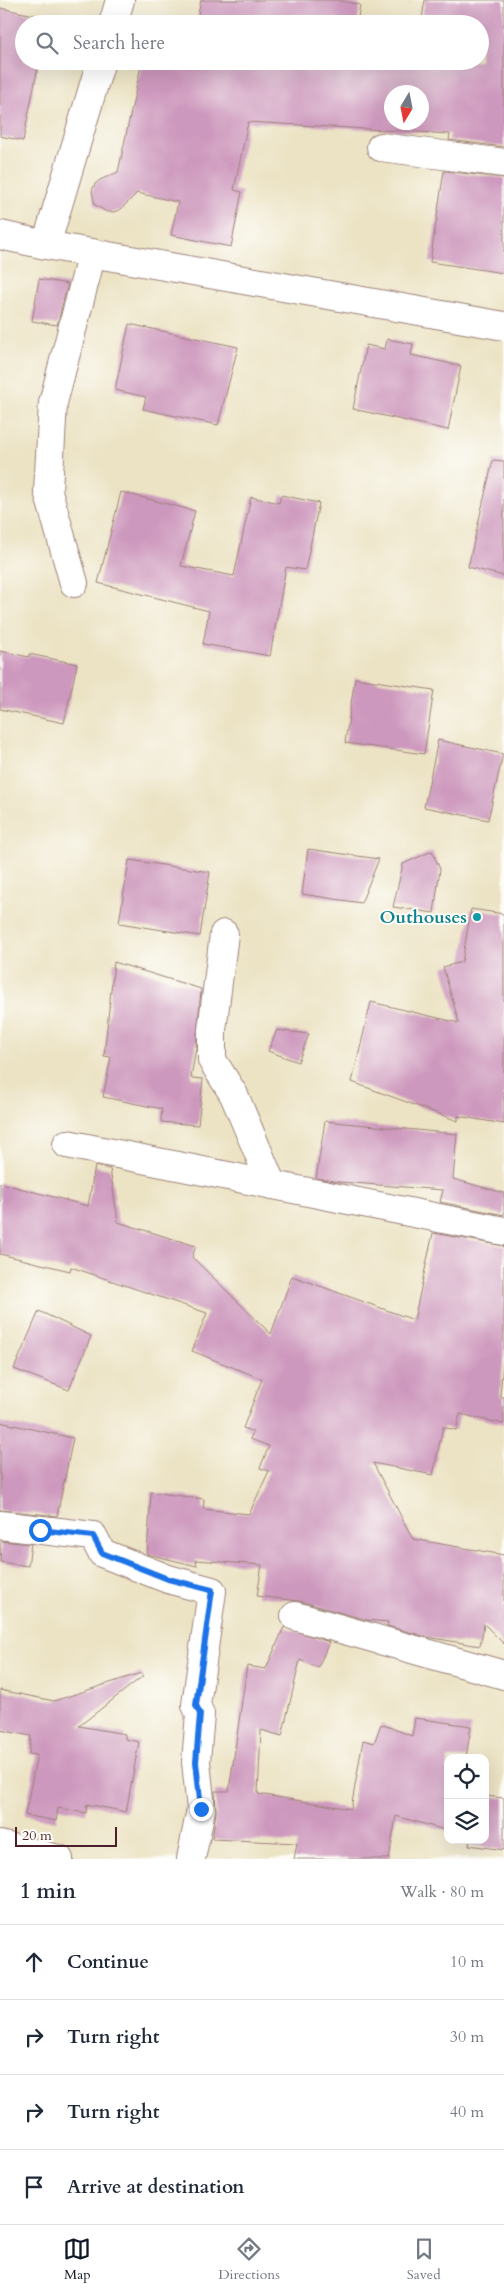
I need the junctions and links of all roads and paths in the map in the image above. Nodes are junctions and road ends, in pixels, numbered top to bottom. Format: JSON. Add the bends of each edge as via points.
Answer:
{"nodes":[{"id":1,"x":120,"y":0,"type":"edge"},
{"id":2,"x":116,"y":15,"type":"edge"},
{"id":3,"x":99,"y":70,"type":"edge"},
{"id":4,"x":381,"y":147,"type":"dead end"},
{"id":5,"x":504,"y":163,"type":"edge"},
{"id":6,"x":0,"y":234,"type":"edge"},
{"id":7,"x":46,"y":245,"type":"junction"},
{"id":8,"x":92,"y":253,"type":"junction"},
{"id":9,"x":504,"y":326,"type":"edge"},
{"id":10,"x":74,"y":583,"type":"dead end"},
{"id":11,"x":224,"y":934,"type":"dead end"},
{"id":12,"x":68,"y":1144,"type":"dead end"},
{"id":13,"x":272,"y":1185,"type":"junction"},
{"id":14,"x":504,"y":1231,"type":"edge"},
{"id":15,"x":0,"y":1525,"type":"edge"},
{"id":16,"x":295,"y":1616,"type":"dead end"},
{"id":17,"x":504,"y":1675,"type":"edge"},
{"id":18,"x":0,"y":1846,"type":"edge"},
{"id":19,"x":59,"y":1859,"type":"edge"},
{"id":20,"x":191,"y":1859,"type":"edge"}],
"edges":[{"from":1,"to":2,"type":"street"},
{"from":3,"to":7,"type":"street"},
{"from":4,"to":5,"type":"street"},
{"from":6,"to":7,"type":"street"},
{"from":7,"to":8,"type":"street"},
{"from":8,"to":9,"type":"street"},
{"from":8,"to":10,"type":"street","via":[[53,403],[48,491]]},
{"from":11,"to":13,"type":"street","via":[[212,1030],[212,1060],[234,1094]]},
{"from":12,"to":13,"type":"street"},
{"from":13,"to":14,"type":"street"},
{"from":15,"to":20,"type":"street","via":[[93,1536],[102,1553],[168,1579],[212,1590],[196,1705],[200,1714],[196,1762],[201,1809]]},
{"from":16,"to":17,"type":"street"},
{"from":18,"to":19,"type":"street"}]}
